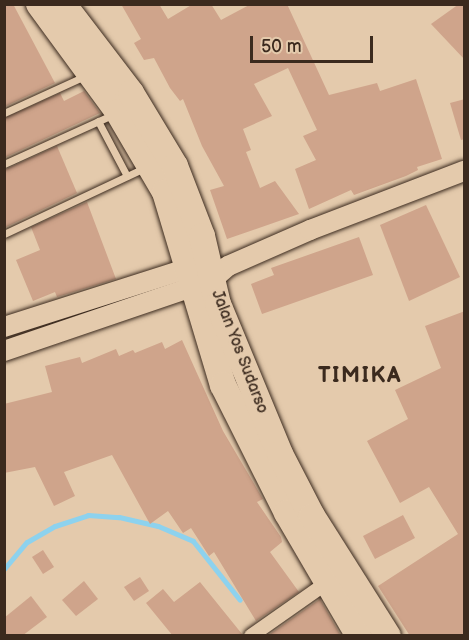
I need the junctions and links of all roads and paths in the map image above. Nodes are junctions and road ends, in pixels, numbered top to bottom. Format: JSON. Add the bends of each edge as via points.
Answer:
{"nodes":[{"id":1,"x":39,"y":4,"type":"edge"},
{"id":2,"x":63,"y":4,"type":"edge"},
{"id":3,"x":92,"y":73,"type":"junction"},
{"id":4,"x":4,"y":113,"type":"edge"},
{"id":5,"x":108,"y":116,"type":"junction"},
{"id":6,"x":4,"y":164,"type":"edge"},
{"id":7,"x":138,"y":171,"type":"junction"},
{"id":8,"x":465,"y":171,"type":"edge"},
{"id":9,"x":4,"y":234,"type":"edge"},
{"id":10,"x":205,"y":273,"type":"junction"},
{"id":11,"x":4,"y":327,"type":"edge"},
{"id":12,"x":4,"y":351,"type":"edge"},
{"id":13,"x":325,"y":584,"type":"junction"},
{"id":14,"x":251,"y":636,"type":"edge"},
{"id":15,"x":359,"y":636,"type":"edge"},
{"id":16,"x":388,"y":636,"type":"edge"}],
"edges":[{"from":1,"to":3,"type":"highway","name":"Jalan Yos Sudarso"},
{"from":2,"to":10,"type":"highway","name":"Jalan Yos Sudarso","via":[[131,93],[175,166]]},
{"from":3,"to":4,"type":"lane"},
{"from":3,"to":5,"type":"highway","name":"Jalan Yos Sudarso"},
{"from":5,"to":6,"type":"lane"},
{"from":5,"to":7,"type":"highway","name":"Jalan Yos Sudarso"},
{"from":7,"to":9,"type":"lane"},
{"from":7,"to":10,"type":"highway","name":"Jalan Yos Sudarso","via":[[165,192]]},
{"from":8,"to":10,"type":"street"},
{"from":10,"to":11,"type":"street"},
{"from":10,"to":12,"type":"street"},
{"from":10,"to":13,"type":"highway","name":"Jalan Yos Sudarso","via":[[223,386]]},
{"from":10,"to":16,"type":"highway","name":"Jalan Yos Sudarso","via":[[280,454],[312,516]]},
{"from":13,"to":14,"type":"street"},
{"from":13,"to":15,"type":"highway","name":"Jalan Yos Sudarso"}]}
